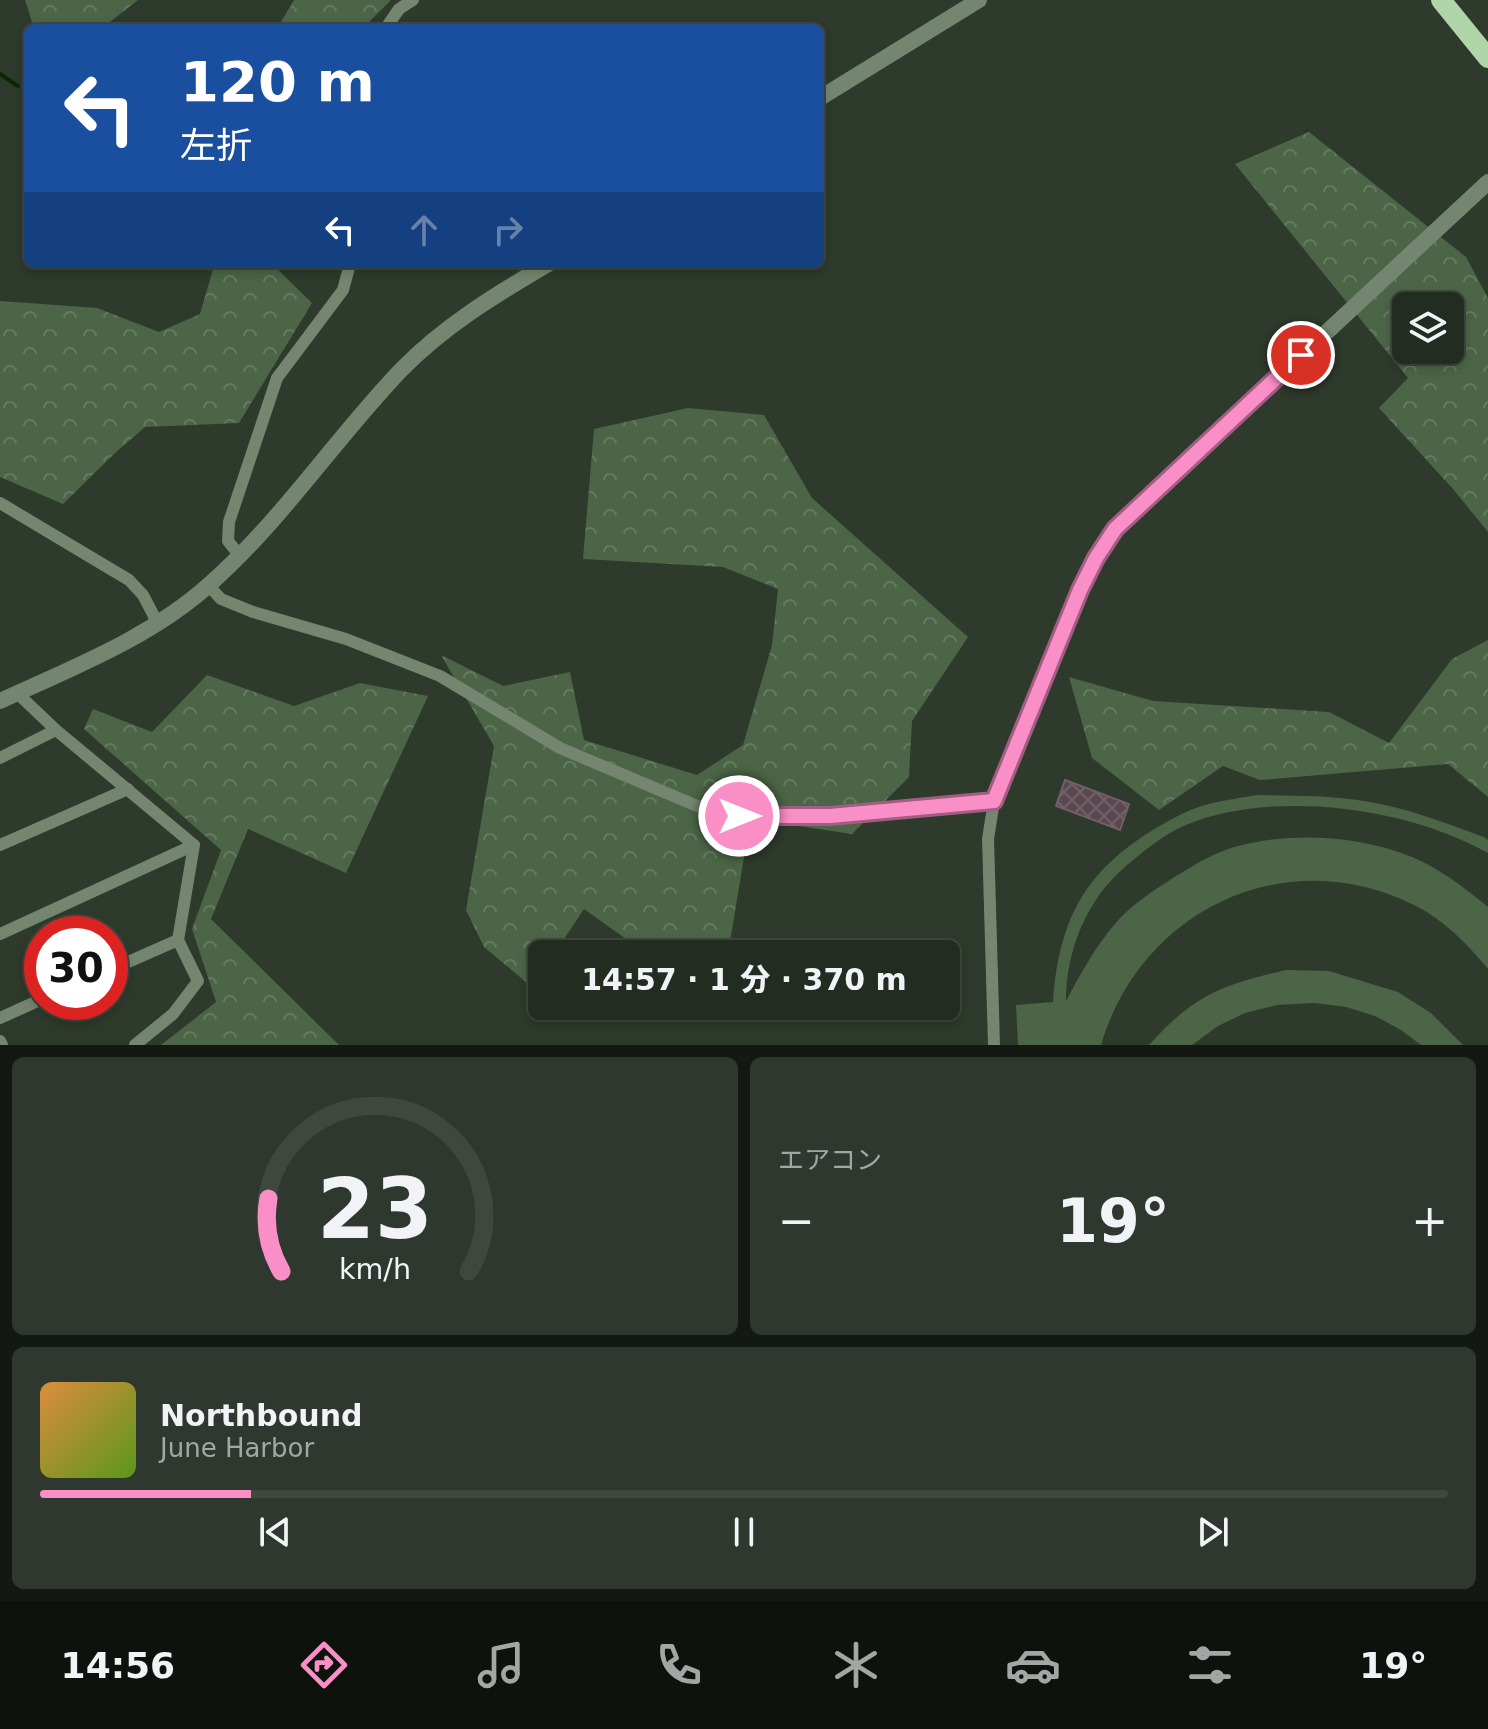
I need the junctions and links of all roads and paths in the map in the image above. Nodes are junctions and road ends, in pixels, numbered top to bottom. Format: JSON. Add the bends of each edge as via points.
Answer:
{"nodes":[{"id":1,"x":413,"y":0,"type":"edge"},
{"id":2,"x":979,"y":0,"type":"edge"},
{"id":3,"x":1441,"y":0,"type":"edge"},
{"id":4,"x":389,"y":24,"type":"edge"},
{"id":5,"x":1488,"y":58,"type":"edge"},
{"id":6,"x":824,"y":96,"type":"edge"},
{"id":7,"x":1488,"y":182,"type":"edge"},
{"id":8,"x":349,"y":268,"type":"edge"},
{"id":9,"x":541,"y":268,"type":"edge"},
{"id":10,"x":0,"y":503,"type":"edge"},
{"id":11,"x":240,"y":556,"type":"junction"},
{"id":12,"x":209,"y":586,"type":"junction"},
{"id":13,"x":157,"y":622,"type":"junction"},
{"id":14,"x":17,"y":693,"type":"junction"},
{"id":15,"x":0,"y":701,"type":"edge"},
{"id":16,"x":56,"y":730,"type":"junction"},
{"id":17,"x":0,"y":758,"type":"edge"},
{"id":18,"x":128,"y":789,"type":"junction"},
{"id":19,"x":994,"y":801,"type":"junction"},
{"id":20,"x":0,"y":845,"type":"edge"},
{"id":21,"x":194,"y":845,"type":"junction"},
{"id":22,"x":0,"y":934,"type":"edge"},
{"id":23,"x":178,"y":940,"type":"junction"},
{"id":24,"x":128,"y":962,"type":"edge"},
{"id":25,"x":24,"y":1007,"type":"edge"},
{"id":26,"x":0,"y":1018,"type":"edge"},
{"id":27,"x":135,"y":1045,"type":"edge"},
{"id":28,"x":994,"y":1045,"type":"edge"}],
"edges":[{"from":1,"to":4,"type":"street"},
{"from":2,"to":6,"type":"street"},
{"from":3,"to":5,"type":"main road"},
{"from":7,"to":19,"type":"street","via":[[1115,529],[1080,590]]},
{"from":8,"to":11,"type":"street","via":[[343,290],[277,378],[229,522],[228,541]]},
{"from":9,"to":11,"type":"street","via":[[482,303],[402,369]]},
{"from":10,"to":13,"type":"street","via":[[129,580]]},
{"from":11,"to":12,"type":"street"},
{"from":12,"to":13,"type":"street"},
{"from":12,"to":19,"type":"street","via":[[221,599],[440,676],[560,748],[709,811],[830,816]]},
{"from":13,"to":14,"type":"street"},
{"from":14,"to":15,"type":"street"},
{"from":14,"to":16,"type":"street"},
{"from":16,"to":17,"type":"street"},
{"from":16,"to":18,"type":"street"},
{"from":18,"to":20,"type":"street"},
{"from":18,"to":21,"type":"street"},
{"from":19,"to":28,"type":"street","via":[[988,839]]},
{"from":21,"to":22,"type":"street"},
{"from":21,"to":23,"type":"street"},
{"from":23,"to":24,"type":"street"},
{"from":23,"to":27,"type":"street","via":[[198,981],[173,1014]]},
{"from":25,"to":26,"type":"street"}]}
